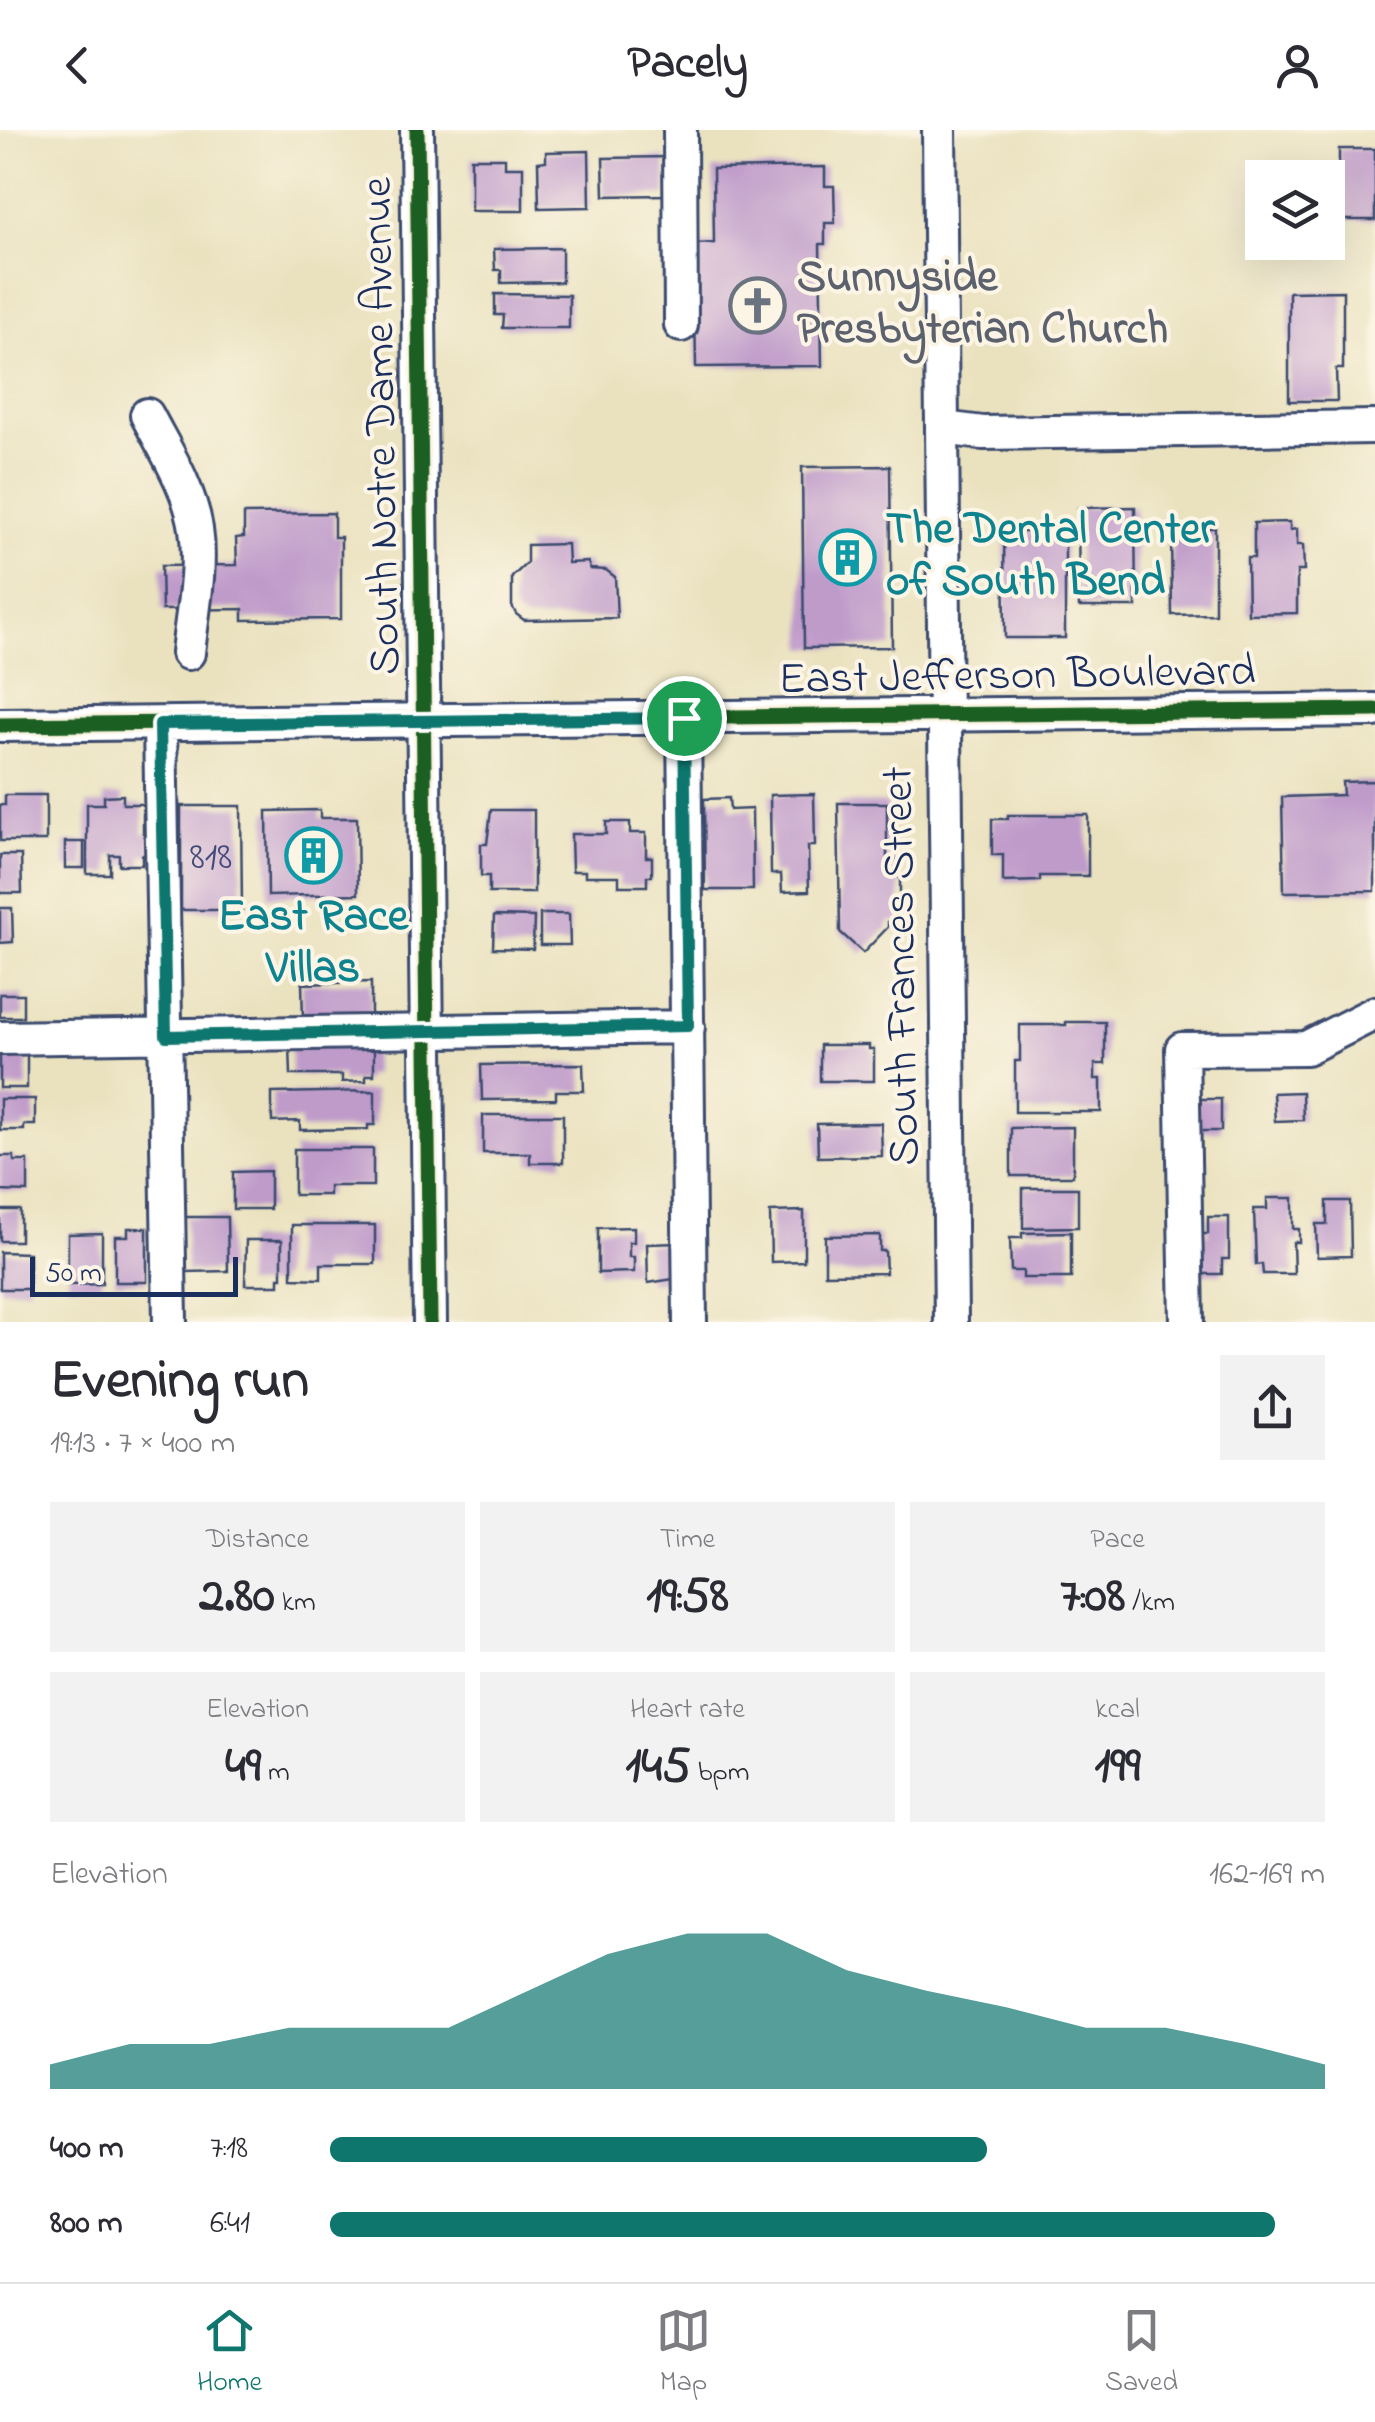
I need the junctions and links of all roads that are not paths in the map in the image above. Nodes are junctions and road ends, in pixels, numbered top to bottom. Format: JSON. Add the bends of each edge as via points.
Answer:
{"nodes":[{"id":1,"x":418,"y":130,"type":"edge"},
{"id":2,"x":680,"y":130,"type":"edge"},
{"id":3,"x":939,"y":130,"type":"edge"},
{"id":4,"x":680,"y":325,"type":"dead end"},
{"id":5,"x":147,"y":414,"type":"dead end"},
{"id":6,"x":1375,"y":427,"type":"edge"},
{"id":7,"x":942,"y":428,"type":"junction"},
{"id":8,"x":188,"y":653,"type":"dead end"},
{"id":9,"x":1375,"y":710,"type":"edge"},
{"id":10,"x":946,"y":714,"type":"junction"},
{"id":11,"x":684,"y":718,"type":"junction"},
{"id":12,"x":424,"y":720,"type":"junction"},
{"id":13,"x":160,"y":724,"type":"junction"},
{"id":14,"x":0,"y":726,"type":"edge"},
{"id":15,"x":1375,"y":1013,"type":"edge"},
{"id":16,"x":688,"y":1026,"type":"junction"},
{"id":17,"x":427,"y":1032,"type":"junction"},
{"id":18,"x":166,"y":1036,"type":"junction"},
{"id":19,"x":0,"y":1038,"type":"edge"},
{"id":20,"x":170,"y":1322,"type":"edge"},
{"id":21,"x":430,"y":1322,"type":"edge"},
{"id":22,"x":690,"y":1322,"type":"edge"},
{"id":23,"x":952,"y":1322,"type":"edge"},
{"id":24,"x":1187,"y":1322,"type":"edge"}],
"edges":[{"from":1,"to":12,"type":"street","name":"South Notre Dame Avenue"},
{"from":2,"to":4,"type":"street"},
{"from":3,"to":7,"type":"street","name":"South Frances Street"},
{"from":5,"to":8,"type":"street","via":[[196,528]]},
{"from":6,"to":7,"type":"street","via":[[983,434]]},
{"from":7,"to":10,"type":"street","name":"South Frances Street"},
{"from":9,"to":10,"type":"street","name":"East Jefferson Boulevard"},
{"from":10,"to":11,"type":"street","name":"East Jefferson Boulevard"},
{"from":10,"to":23,"type":"street","name":"South Frances Street"},
{"from":11,"to":12,"type":"street","name":"East Jefferson Boulevard"},
{"from":11,"to":16,"type":"street"},
{"from":12,"to":13,"type":"street","name":"East Jefferson Boulevard"},
{"from":12,"to":17,"type":"street","name":"South Notre Dame Avenue"},
{"from":13,"to":14,"type":"street","name":"East Jefferson Boulevard"},
{"from":13,"to":18,"type":"street"},
{"from":15,"to":24,"type":"street","via":[[1306,1048],[1182,1049]]},
{"from":16,"to":17,"type":"street"},
{"from":16,"to":22,"type":"street"},
{"from":17,"to":18,"type":"street"},
{"from":17,"to":21,"type":"street","name":"South Notre Dame Avenue"},
{"from":18,"to":19,"type":"street"},
{"from":18,"to":20,"type":"street"}]}
